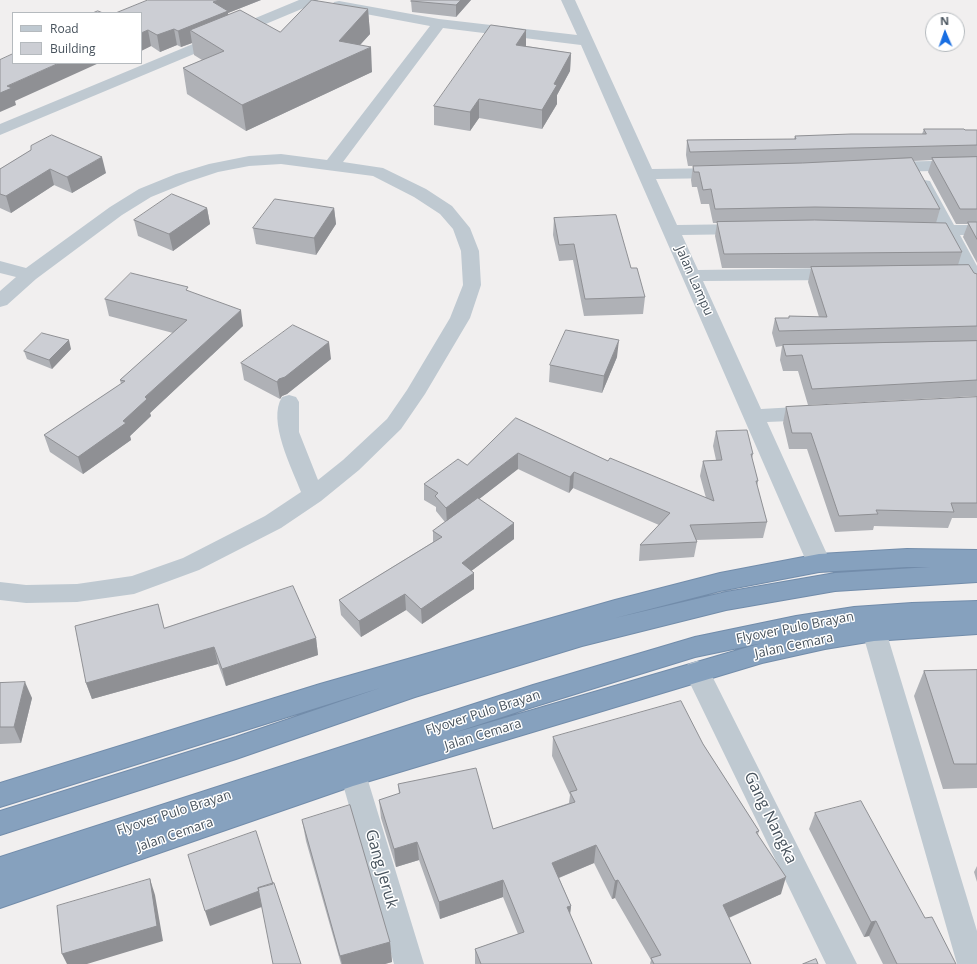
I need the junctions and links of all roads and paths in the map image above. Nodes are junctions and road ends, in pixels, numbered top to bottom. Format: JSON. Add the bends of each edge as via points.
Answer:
{"nodes":[{"id":1,"x":311,"y":0,"type":"edge"},
{"id":2,"x":314,"y":0,"type":"edge"},
{"id":3,"x":568,"y":0,"type":"edge"},
{"id":4,"x":439,"y":23,"type":"junction"},
{"id":5,"x":586,"y":41,"type":"junction"},
{"id":6,"x":0,"y":130,"type":"edge"},
{"id":7,"x":977,"y":165,"type":"edge"},
{"id":8,"x":332,"y":166,"type":"junction"},
{"id":9,"x":915,"y":166,"type":"junction"},
{"id":10,"x":868,"y":168,"type":"edge"},
{"id":11,"x":738,"y":172,"type":"edge"},
{"id":12,"x":646,"y":174,"type":"junction"},
{"id":13,"x":765,"y":229,"type":"edge"},
{"id":14,"x":671,"y":230,"type":"junction"},
{"id":15,"x":903,"y":230,"type":"edge"},
{"id":16,"x":977,"y":230,"type":"edge"},
{"id":17,"x":949,"y":231,"type":"junction"},
{"id":18,"x":0,"y":267,"type":"edge"},
{"id":19,"x":853,"y":274,"type":"edge"},
{"id":20,"x":29,"y":275,"type":"junction"},
{"id":21,"x":692,"y":276,"type":"junction"},
{"id":22,"x":968,"y":276,"type":"edge"},
{"id":23,"x":0,"y":301,"type":"edge"},
{"id":24,"x":289,"y":402,"type":"dead end"},
{"id":25,"x":834,"y":412,"type":"edge"},
{"id":26,"x":755,"y":416,"type":"junction"},
{"id":27,"x":313,"y":495,"type":"junction"},
{"id":28,"x":977,"y":560,"type":"edge"},
{"id":29,"x":819,"y":563,"type":"junction"},
{"id":30,"x":977,"y":573,"type":"edge"},
{"id":31,"x":0,"y":591,"type":"edge"},
{"id":32,"x":977,"y":610,"type":"edge"},
{"id":33,"x":977,"y":624,"type":"edge"},
{"id":34,"x":874,"y":631,"type":"junction"},
{"id":35,"x":697,"y":671,"type":"junction"},
{"id":36,"x":353,"y":774,"type":"junction"},
{"id":37,"x":0,"y":795,"type":"edge"},
{"id":38,"x":0,"y":823,"type":"edge"},
{"id":39,"x":0,"y":870,"type":"edge"},
{"id":40,"x":0,"y":896,"type":"edge"},
{"id":41,"x":409,"y":964,"type":"edge"},
{"id":42,"x":842,"y":964,"type":"edge"},
{"id":43,"x":972,"y":964,"type":"edge"}],
"edges":[{"from":1,"to":6,"type":"street"},
{"from":2,"to":4,"type":"street"},
{"from":3,"to":5,"type":"street","name":"Jalan Lampu"},
{"from":4,"to":5,"type":"street"},
{"from":4,"to":8,"type":"street"},
{"from":5,"to":12,"type":"street","name":"Jalan Lampu"},
{"from":7,"to":9,"type":"street"},
{"from":8,"to":20,"type":"street","via":[[282,159],[249,161],[182,178],[145,193],[116,211]]},
{"from":8,"to":27,"type":"street","via":[[377,172],[420,193],[446,210],[461,228],[470,251],[472,285],[460,318],[394,424],[351,465]]},
{"from":9,"to":10,"type":"street"},
{"from":9,"to":17,"type":"street"},
{"from":11,"to":12,"type":"street"},
{"from":12,"to":14,"type":"street","name":"Jalan Lampu"},
{"from":13,"to":14,"type":"street"},
{"from":14,"to":21,"type":"street","name":"Jalan Lampu"},
{"from":15,"to":17,"type":"street"},
{"from":16,"to":17,"type":"street"},
{"from":17,"to":22,"type":"street"},
{"from":18,"to":20,"type":"street"},
{"from":19,"to":21,"type":"street"},
{"from":20,"to":23,"type":"street"},
{"from":21,"to":26,"type":"street","name":"Jalan Lampu"},
{"from":24,"to":27,"type":"street","via":[[288,432]]},
{"from":25,"to":26,"type":"street"},
{"from":26,"to":29,"type":"street","name":"Jalan Lampu"},
{"from":27,"to":31,"type":"street","via":[[273,522],[191,564],[134,585],[77,594]]},
{"from":28,"to":29,"type":"highway","via":[[907,558]]},
{"from":29,"to":37,"type":"highway","via":[[720,582],[615,609],[320,695]]},
{"from":30,"to":38,"type":"highway","via":[[835,582],[726,601],[582,636],[413,687],[236,748]]},
{"from":32,"to":39,"type":"highway","name":"Flyover Pulo Brayan","via":[[854,616],[695,647],[526,699]]},
{"from":33,"to":34,"type":"highway","name":"Jalan Cemara"},
{"from":34,"to":35,"type":"highway","name":"Jalan Cemara","via":[[762,652]]},
{"from":34,"to":43,"type":"street"},
{"from":35,"to":36,"type":"highway","name":"Jalan Cemara"},
{"from":35,"to":42,"type":"street","name":"Gang Nangka"},
{"from":36,"to":40,"type":"highway","name":"Jalan Cemara"},
{"from":36,"to":41,"type":"street","name":"Gang Jeruk"}]}
